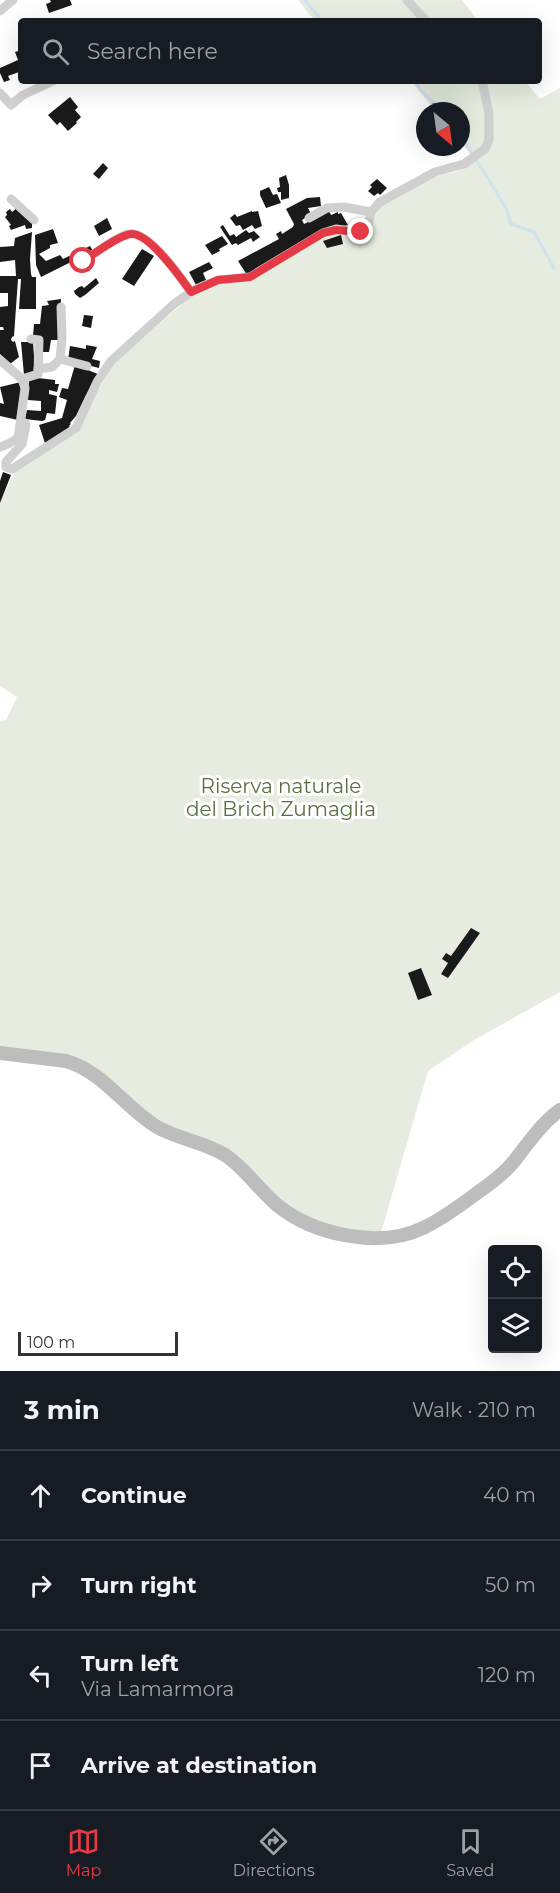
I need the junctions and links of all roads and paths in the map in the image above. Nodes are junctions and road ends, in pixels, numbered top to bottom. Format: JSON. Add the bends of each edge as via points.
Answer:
{"nodes":[{"id":1,"x":13,"y":0,"type":"edge"},
{"id":2,"x":407,"y":0,"type":"edge"},
{"id":3,"x":0,"y":11,"type":"edge"},
{"id":4,"x":423,"y":18,"type":"edge"},
{"id":5,"x":47,"y":84,"type":"edge"},
{"id":6,"x":483,"y":84,"type":"edge"},
{"id":7,"x":0,"y":93,"type":"edge"},
{"id":8,"x":11,"y":199,"type":"dead end"},
{"id":9,"x":371,"y":212,"type":"junction"},
{"id":10,"x":309,"y":218,"type":"dead end"},
{"id":11,"x":34,"y":220,"type":"dead end"},
{"id":12,"x":83,"y":261,"type":"dead end"},
{"id":13,"x":191,"y":292,"type":"junction"},
{"id":14,"x":61,"y":307,"type":"dead end"},
{"id":15,"x":31,"y":339,"type":"dead end"},
{"id":16,"x":60,"y":359,"type":"junction"},
{"id":17,"x":0,"y":360,"type":"edge"},
{"id":18,"x":87,"y":366,"type":"dead end"},
{"id":19,"x":38,"y":369,"type":"junction"},
{"id":20,"x":22,"y":379,"type":"junction"},
{"id":21,"x":21,"y":423,"type":"junction"},
{"id":22,"x":0,"y":447,"type":"edge"},
{"id":23,"x":0,"y":1053,"type":"edge"},
{"id":24,"x":560,"y":1110,"type":"edge"}],
"edges":[{"from":1,"to":3,"type":"street"},
{"from":2,"to":4,"type":"street"},
{"from":5,"to":7,"type":"street","via":[[11,105]]},
{"from":6,"to":9,"type":"street","via":[[489,113],[485,149],[464,164],[435,172],[380,202]]},
{"from":8,"to":11,"type":"street"},
{"from":9,"to":10,"type":"street","via":[[327,208]]},
{"from":9,"to":13,"type":"street","via":[[367,231],[323,233],[250,277],[218,280]]},
{"from":12,"to":13,"type":"street","via":[[123,236],[137,235],[156,249]]},
{"from":13,"to":21,"type":"street","via":[[111,362],[76,428],[12,469],[6,467],[6,462],[22,444],[26,425]]},
{"from":14,"to":16,"type":"street"},
{"from":15,"to":19,"type":"street","via":[[39,340]]},
{"from":16,"to":18,"type":"street"},
{"from":16,"to":19,"type":"street","via":[[52,367]]},
{"from":17,"to":20,"type":"street"},
{"from":19,"to":20,"type":"street","via":[[38,374]]},
{"from":20,"to":21,"type":"street","via":[[26,388]]},
{"from":21,"to":22,"type":"street","via":[[18,438]]},
{"from":23,"to":24,"type":"street","via":[[76,1064],[103,1081],[159,1128],[223,1153],[278,1206],[308,1223],[359,1238],[381,1239],[423,1228],[477,1193],[513,1162],[535,1133]]}]}
